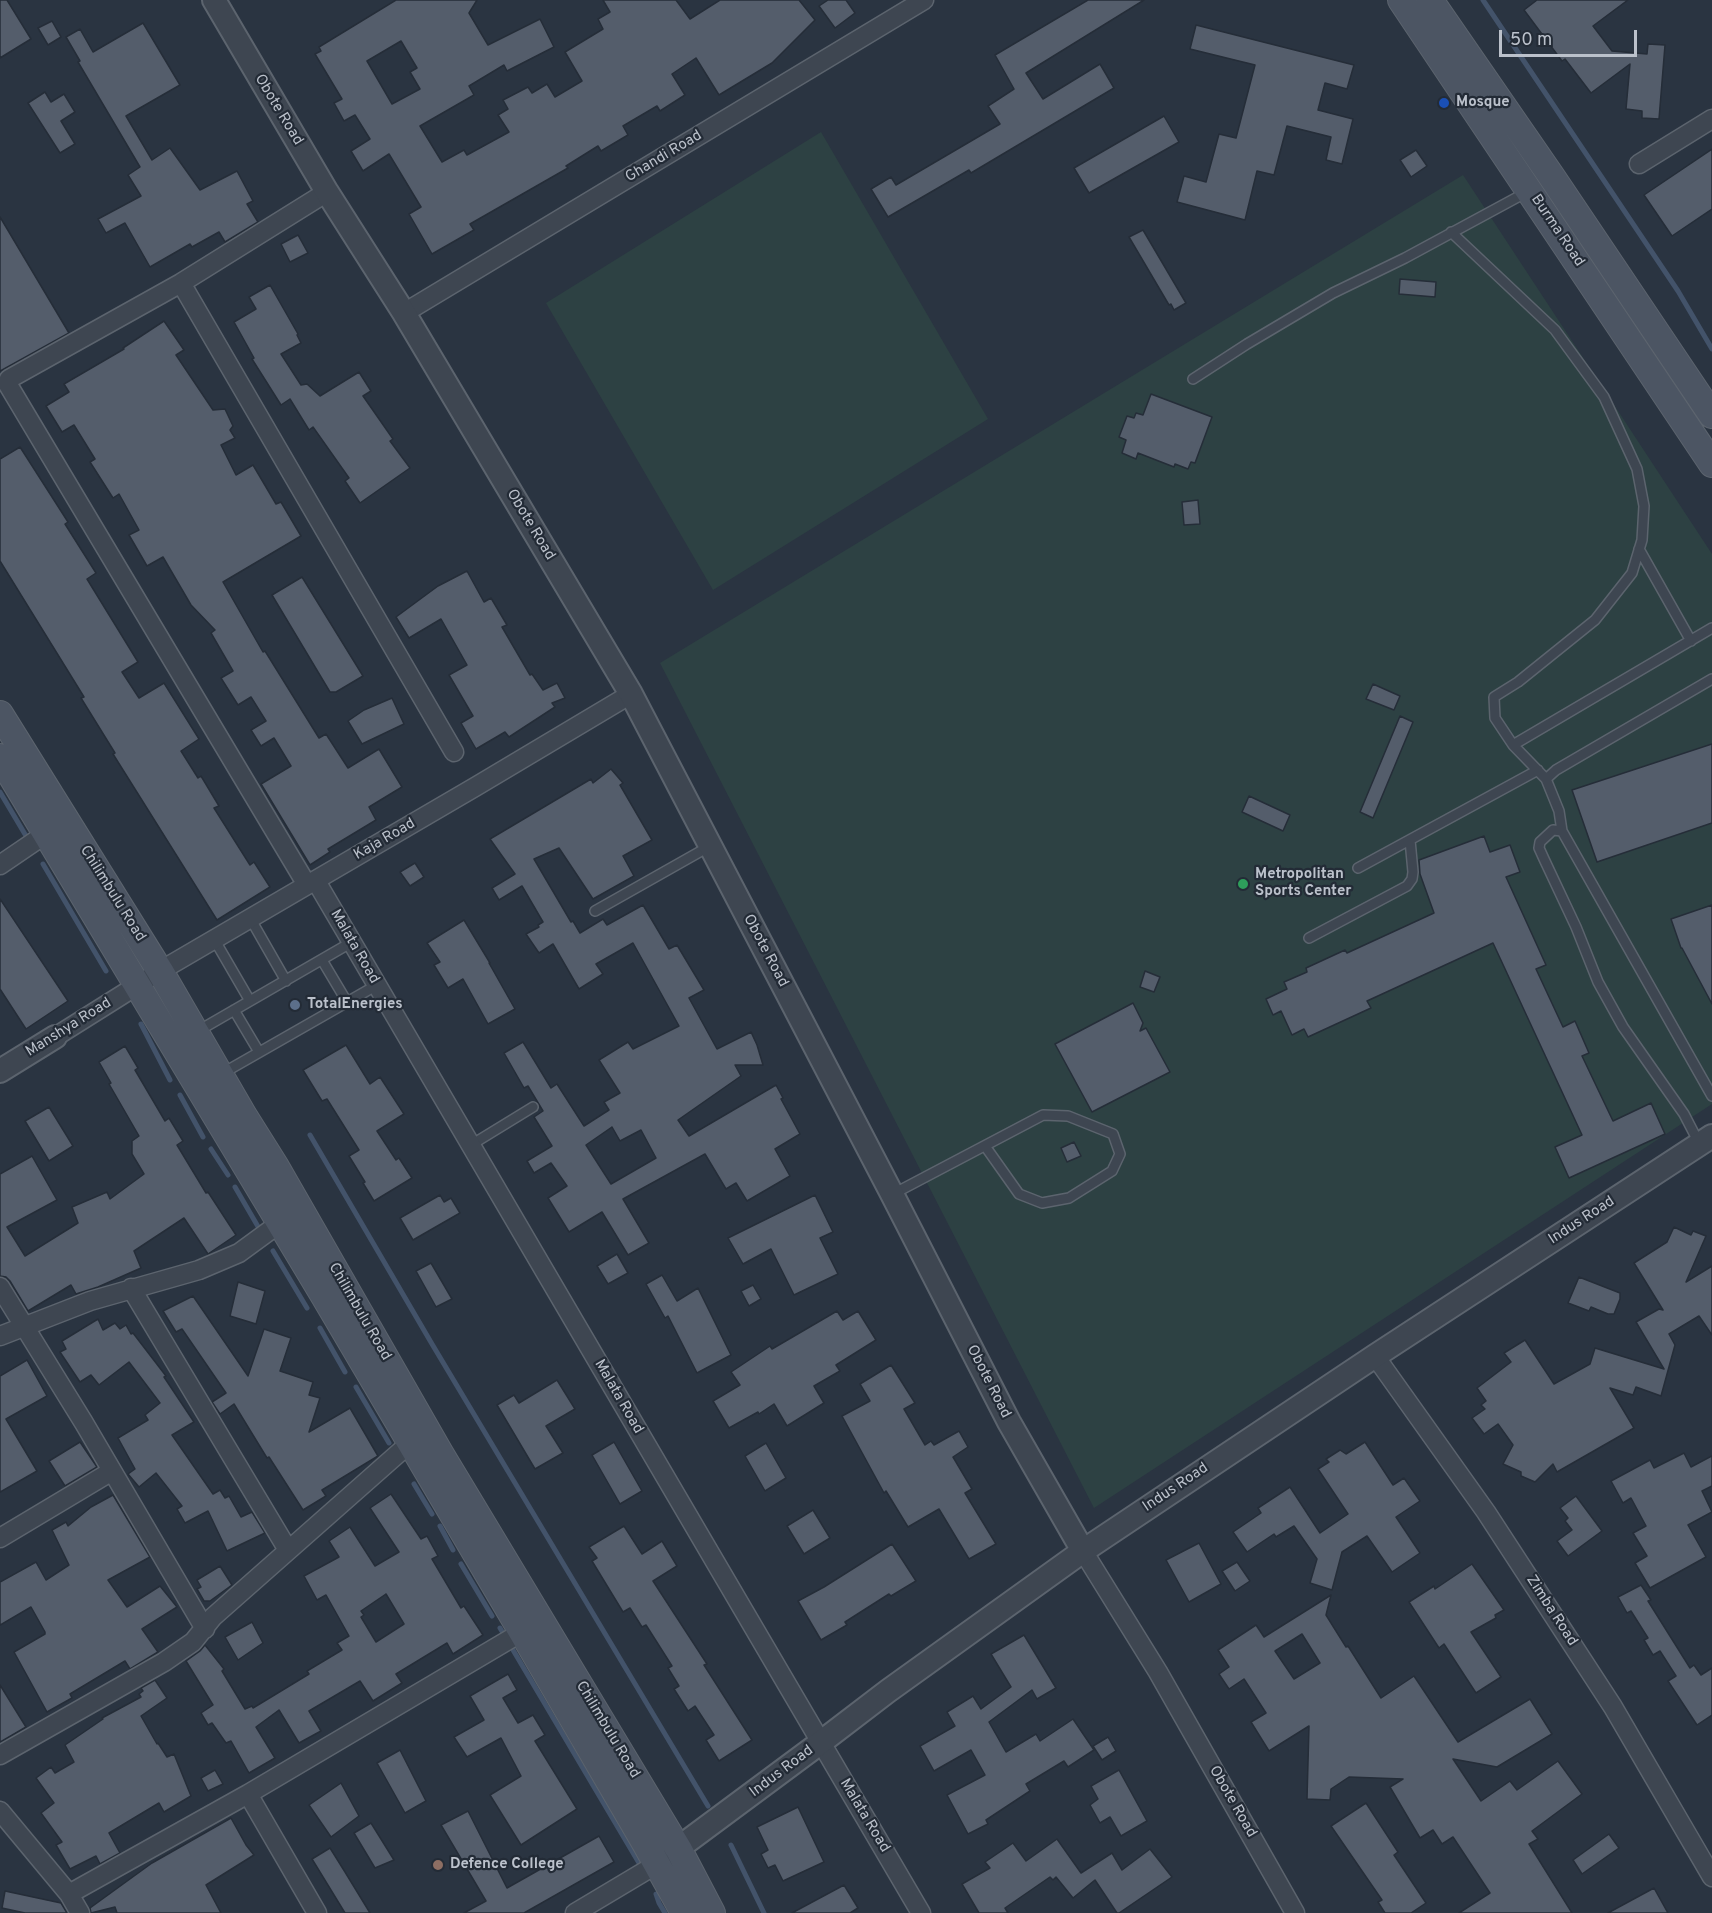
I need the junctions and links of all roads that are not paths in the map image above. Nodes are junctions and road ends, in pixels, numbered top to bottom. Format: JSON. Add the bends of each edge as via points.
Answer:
{"nodes":[{"id":1,"x":214,"y":0,"type":"edge"},
{"id":2,"x":924,"y":0,"type":"edge"},
{"id":3,"x":1401,"y":0,"type":"edge"},
{"id":4,"x":1430,"y":0,"type":"edge"},
{"id":5,"x":1712,"y":119,"type":"edge"},
{"id":6,"x":1639,"y":164,"type":"dead end"},
{"id":7,"x":1541,"y":184,"type":"junction"},
{"id":8,"x":327,"y":192,"type":"junction"},
{"id":9,"x":1451,"y":232,"type":"junction"},
{"id":10,"x":181,"y":283,"type":"junction"},
{"id":11,"x":404,"y":313,"type":"junction"},
{"id":12,"x":1192,"y":379,"type":"dead end"},
{"id":13,"x":4,"y":385,"type":"edge"},
{"id":14,"x":1712,"y":416,"type":"edge"},
{"id":15,"x":1712,"y":464,"type":"edge"},
{"id":16,"x":1639,"y":549,"type":"junction"},
{"id":17,"x":1712,"y":628,"type":"edge"},
{"id":18,"x":1691,"y":640,"type":"junction"},
{"id":19,"x":1712,"y":678,"type":"edge"},
{"id":20,"x":631,"y":694,"type":"junction"},
{"id":21,"x":0,"y":714,"type":"edge"},
{"id":22,"x":1513,"y":745,"type":"junction"},
{"id":23,"x":454,"y":752,"type":"dead end"},
{"id":24,"x":0,"y":757,"type":"edge"},
{"id":25,"x":1538,"y":770,"type":"junction"},
{"id":26,"x":1546,"y":779,"type":"junction"},
{"id":27,"x":1562,"y":831,"type":"junction"},
{"id":28,"x":47,"y":833,"type":"junction"},
{"id":29,"x":1410,"y":840,"type":"junction"},
{"id":30,"x":710,"y":846,"type":"junction"},
{"id":31,"x":0,"y":865,"type":"edge"},
{"id":32,"x":1358,"y":867,"type":"dead end"},
{"id":33,"x":311,"y":883,"type":"junction"},
{"id":34,"x":596,"y":911,"type":"dead end"},
{"id":35,"x":250,"y":918,"type":"junction"},
{"id":36,"x":1309,"y":938,"type":"dead end"},
{"id":37,"x":214,"y":939,"type":"junction"},
{"id":38,"x":352,"y":942,"type":"junction"},
{"id":39,"x":322,"y":960,"type":"junction"},
{"id":40,"x":159,"y":971,"type":"junction"},
{"id":41,"x":286,"y":981,"type":"junction"},
{"id":42,"x":377,"y":985,"type":"junction"},
{"id":43,"x":138,"y":986,"type":"junction"},
{"id":44,"x":250,"y":1001,"type":"junction"},
{"id":45,"x":347,"y":1002,"type":"junction"},
{"id":46,"x":234,"y":1010,"type":"junction"},
{"id":47,"x":195,"y":1032,"type":"junction"},
{"id":48,"x":55,"y":1037,"type":"joint"},
{"id":49,"x":259,"y":1053,"type":"junction"},
{"id":50,"x":0,"y":1071,"type":"edge"},
{"id":51,"x":220,"y":1075,"type":"junction"},
{"id":52,"x":1712,"y":1096,"type":"edge"},
{"id":53,"x":533,"y":1107,"type":"dead end"},
{"id":54,"x":1708,"y":1140,"type":"edge"},
{"id":55,"x":471,"y":1145,"type":"junction"},
{"id":56,"x":985,"y":1146,"type":"junction"},
{"id":57,"x":892,"y":1194,"type":"junction"},
{"id":58,"x":280,"y":1223,"type":"junction"},
{"id":59,"x":0,"y":1287,"type":"edge"},
{"id":60,"x":131,"y":1288,"type":"junction"},
{"id":61,"x":23,"y":1326,"type":"junction"},
{"id":62,"x":0,"y":1336,"type":"edge"},
{"id":63,"x":1375,"y":1356,"type":"junction"},
{"id":64,"x":410,"y":1443,"type":"junction"},
{"id":65,"x":112,"y":1471,"type":"junction"},
{"id":66,"x":0,"y":1538,"type":"edge"},
{"id":67,"x":288,"y":1550,"type":"junction"},
{"id":68,"x":1083,"y":1551,"type":"junction"},
{"id":69,"x":205,"y":1629,"type":"junction"},
{"id":70,"x":522,"y":1632,"type":"junction"},
{"id":71,"x":820,"y":1743,"type":"junction"},
{"id":72,"x":0,"y":1755,"type":"edge"},
{"id":73,"x":248,"y":1794,"type":"junction"},
{"id":74,"x":0,"y":1811,"type":"edge"},
{"id":75,"x":679,"y":1850,"type":"junction"},
{"id":76,"x":657,"y":1864,"type":"junction"},
{"id":77,"x":1712,"y":1877,"type":"edge"},
{"id":78,"x":69,"y":1894,"type":"junction"},
{"id":79,"x":80,"y":1913,"type":"edge"},
{"id":80,"x":317,"y":1913,"type":"edge"},
{"id":81,"x":575,"y":1913,"type":"edge"},
{"id":82,"x":684,"y":1913,"type":"edge"},
{"id":83,"x":712,"y":1913,"type":"edge"},
{"id":84,"x":921,"y":1913,"type":"edge"},
{"id":85,"x":1295,"y":1913,"type":"edge"}],
"edges":[{"from":1,"to":8,"type":"street","name":"Obote Road"},
{"from":2,"to":11,"type":"street","name":"Ghandi Road"},
{"from":3,"to":7,"type":"main road","name":"Burma Road"},
{"from":4,"to":7,"type":"main road","name":"Burma Road"},
{"from":5,"to":6,"type":"street"},
{"from":7,"to":9,"type":"lane"},
{"from":7,"to":14,"type":"main road","name":"Burma Road"},
{"from":7,"to":15,"type":"main road","name":"Burma Road"},
{"from":8,"to":10,"type":"street"},
{"from":8,"to":11,"type":"street","name":"Obote Road"},
{"from":9,"to":12,"type":"lane","via":[[1333,293]]},
{"from":9,"to":16,"type":"lane","via":[[1555,330],[1604,397],[1637,469],[1644,506]]},
{"from":10,"to":13,"type":"street"},
{"from":10,"to":23,"type":"street"},
{"from":11,"to":20,"type":"street","name":"Obote Road"},
{"from":13,"to":33,"type":"street","name":"Malata Road"},
{"from":16,"to":18,"type":"lane"},
{"from":16,"to":22,"type":"lane","via":[[1632,573],[1595,620],[1494,697],[1495,718]]},
{"from":17,"to":18,"type":"lane"},
{"from":18,"to":22,"type":"lane"},
{"from":19,"to":26,"type":"lane"},
{"from":20,"to":30,"type":"street","name":"Obote Road"},
{"from":20,"to":33,"type":"street","name":"Kaja Road"},
{"from":21,"to":40,"type":"main road","name":"Chilimbulu Road"},
{"from":22,"to":25,"type":"lane"},
{"from":24,"to":28,"type":"main road","name":"Chilimbulu Road"},
{"from":25,"to":26,"type":"lane"},
{"from":25,"to":29,"type":"lane"},
{"from":26,"to":27,"type":"lane"},
{"from":27,"to":52,"type":"lane"},
{"from":27,"to":54,"type":"lane","via":[[1553,830],[1539,848],[1598,982],[1623,1027],[1684,1114]]},
{"from":28,"to":31,"type":"street"},
{"from":28,"to":43,"type":"main road","name":"Chilimbulu Road"},
{"from":29,"to":32,"type":"lane"},
{"from":29,"to":36,"type":"lane","via":[[1413,872],[1407,886]]},
{"from":30,"to":34,"type":"lane"},
{"from":30,"to":57,"type":"street","name":"Obote Road"},
{"from":33,"to":35,"type":"street","name":"Kaja Road"},
{"from":33,"to":38,"type":"street","name":"Malata Road"},
{"from":35,"to":37,"type":"street","name":"Kaja Road"},
{"from":35,"to":41,"type":"lane"},
{"from":37,"to":40,"type":"street","name":"Kaja Road"},
{"from":37,"to":44,"type":"lane"},
{"from":38,"to":39,"type":"lane"},
{"from":38,"to":42,"type":"street","name":"Malata Road"},
{"from":39,"to":41,"type":"lane"},
{"from":39,"to":45,"type":"lane"},
{"from":40,"to":43,"type":"street","name":"Kaja Road"},
{"from":40,"to":47,"type":"main road","name":"Chilimbulu Road"},
{"from":41,"to":44,"type":"lane"},
{"from":42,"to":45,"type":"lane"},
{"from":42,"to":55,"type":"street","name":"Malata Road"},
{"from":43,"to":48,"type":"street","name":"Manshya Road"},
{"from":43,"to":58,"type":"main road","name":"Chilimbulu Road"},
{"from":44,"to":46,"type":"lane"},
{"from":45,"to":49,"type":"lane"},
{"from":46,"to":47,"type":"lane"},
{"from":46,"to":49,"type":"lane"},
{"from":47,"to":51,"type":"main road","name":"Chilimbulu Road"},
{"from":48,"to":50,"type":"street","name":"Manshya Road"},
{"from":49,"to":51,"type":"lane"},
{"from":51,"to":75,"type":"main road","name":"Chilimbulu Road"},
{"from":53,"to":55,"type":"lane"},
{"from":54,"to":63,"type":"street","name":"Indus Road"},
{"from":55,"to":71,"type":"street","name":"Malata Road"},
{"from":56,"to":56,"type":"lane","via":[[1019,1194],[1042,1203],[1069,1198],[1112,1171],[1120,1154],[1113,1134],[1068,1116],[1043,1115]]},
{"from":56,"to":57,"type":"lane"},
{"from":57,"to":68,"type":"street","name":"Obote Road","via":[[1009,1422]]},
{"from":58,"to":60,"type":"street","via":[[239,1253],[199,1270]]},
{"from":58,"to":64,"type":"main road","name":"Chilimbulu Road"},
{"from":59,"to":61,"type":"street"},
{"from":60,"to":61,"type":"street"},
{"from":60,"to":67,"type":"street"},
{"from":61,"to":62,"type":"street"},
{"from":61,"to":65,"type":"street"},
{"from":63,"to":68,"type":"street","name":"Indus Road"},
{"from":63,"to":77,"type":"street","name":"Zimba Road","via":[[1486,1512],[1613,1707]]},
{"from":64,"to":67,"type":"street"},
{"from":64,"to":70,"type":"main road","name":"Chilimbulu Road"},
{"from":65,"to":66,"type":"street"},
{"from":65,"to":69,"type":"street"},
{"from":67,"to":69,"type":"street","via":[[213,1617]]},
{"from":68,"to":71,"type":"street","name":"Indus Road"},
{"from":68,"to":85,"type":"street","name":"Obote Road","via":[[1158,1672]]},
{"from":69,"to":72,"type":"street","via":[[194,1642],[164,1662]]},
{"from":70,"to":73,"type":"street"},
{"from":70,"to":76,"type":"main road","name":"Chilimbulu Road"},
{"from":71,"to":75,"type":"street","name":"Indus Road"},
{"from":71,"to":84,"type":"street","name":"Malata Road"},
{"from":73,"to":78,"type":"street"},
{"from":73,"to":80,"type":"street"},
{"from":74,"to":78,"type":"street"},
{"from":75,"to":76,"type":"street","name":"Indus Road"},
{"from":75,"to":83,"type":"main road","name":"Chilimbulu Road"},
{"from":76,"to":81,"type":"street"},
{"from":76,"to":82,"type":"main road","name":"Chilimbulu Road"},
{"from":78,"to":79,"type":"street"}]}
